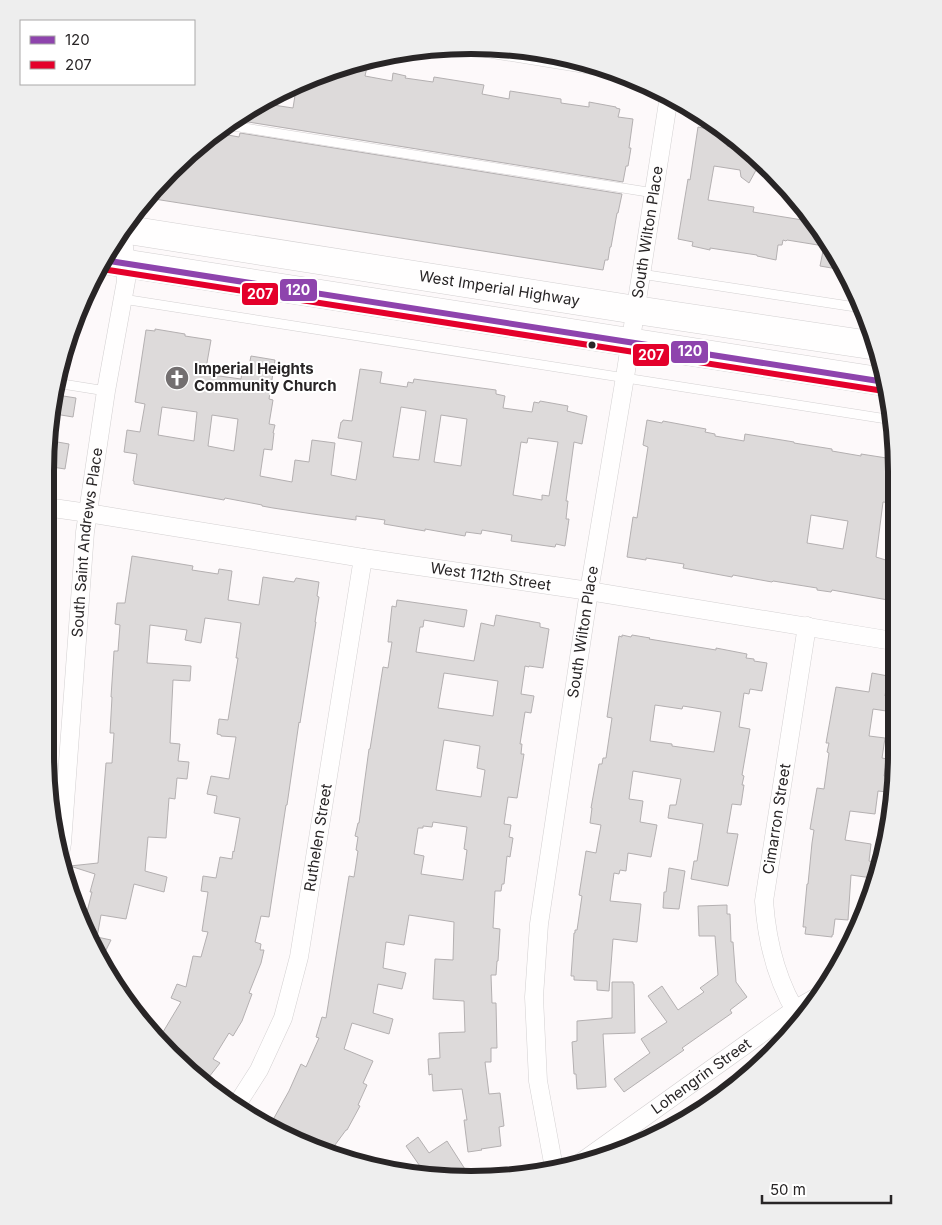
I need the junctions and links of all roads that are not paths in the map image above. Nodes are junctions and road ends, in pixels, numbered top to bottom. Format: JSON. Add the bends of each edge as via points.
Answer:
{"nodes":[{"id":1,"x":668,"y":103,"type":"edge"},
{"id":2,"x":236,"y":127,"type":"edge"},
{"id":3,"x":654,"y":194,"type":"junction"},
{"id":4,"x":130,"y":230,"type":"edge"},
{"id":5,"x":118,"y":249,"type":"edge"},
{"id":6,"x":115,"y":262,"type":"edge"},
{"id":7,"x":641,"y":274,"type":"junction"},
{"id":8,"x":123,"y":299,"type":"junction"},
{"id":9,"x":854,"y":307,"type":"edge"},
{"id":10,"x":636,"y":310,"type":"junction"},
{"id":11,"x":630,"y":342,"type":"junction"},
{"id":12,"x":868,"y":345,"type":"edge"},
{"id":13,"x":625,"y":378,"type":"junction"},
{"id":14,"x":878,"y":381,"type":"edge"},
{"id":15,"x":63,"y":384,"type":"edge"},
{"id":16,"x":106,"y":391,"type":"junction"},
{"id":17,"x":885,"y":419,"type":"edge"},
{"id":18,"x":54,"y":508,"type":"edge"},
{"id":19,"x":88,"y":513,"type":"junction"},
{"id":20,"x":363,"y":558,"type":"junction"},
{"id":21,"x":589,"y":591,"type":"junction"},
{"id":22,"x":807,"y":626,"type":"junction"},
{"id":23,"x":888,"y":640,"type":"edge"},
{"id":24,"x":62,"y":837,"type":"edge"},
{"id":25,"x":797,"y":1015,"type":"edge"},
{"id":26,"x":796,"y":1016,"type":"edge"},
{"id":27,"x":239,"y":1101,"type":"edge"},
{"id":28,"x":597,"y":1152,"type":"edge"},
{"id":29,"x":553,"y":1163,"type":"edge"}],
"edges":[{"from":1,"to":3,"type":"street","name":"South Wilton Place"},
{"from":2,"to":3,"type":"lane"},
{"from":3,"to":7,"type":"street","name":"South Wilton Place"},
{"from":4,"to":10,"type":"main road","name":"West Imperial Highway"},
{"from":5,"to":6,"type":"street","name":"South Saint Andrews Place"},
{"from":6,"to":8,"type":"street","name":"South Saint Andrews Place","via":[[126,281]]},
{"from":6,"to":11,"type":"main road"},
{"from":7,"to":9,"type":"lane"},
{"from":7,"to":10,"type":"street","name":"South Wilton Place"},
{"from":8,"to":13,"type":"lane"},
{"from":8,"to":16,"type":"street","name":"South Saint Andrews Place"},
{"from":10,"to":11,"type":"street","name":"South Wilton Place"},
{"from":10,"to":12,"type":"main road","name":"West Imperial Highway"},
{"from":11,"to":13,"type":"street","name":"South Wilton Place"},
{"from":11,"to":14,"type":"main road"},
{"from":13,"to":17,"type":"lane"},
{"from":13,"to":21,"type":"street","name":"South Wilton Place"},
{"from":15,"to":16,"type":"lane"},
{"from":16,"to":19,"type":"street","name":"South Saint Andrews Place"},
{"from":18,"to":19,"type":"street","name":"West 112th Street"},
{"from":19,"to":20,"type":"street","name":"West 112th Street"},
{"from":19,"to":24,"type":"street","name":"South Saint Andrews Place"},
{"from":20,"to":21,"type":"street","name":"West 112th Street"},
{"from":20,"to":27,"type":"street","name":"Ruthelen Street","via":[[299,957],[283,1018],[259,1070]]},
{"from":21,"to":22,"type":"street","name":"West 112th Street"},
{"from":21,"to":29,"type":"street","name":"South Wilton Place","via":[[539,924],[534,997],[538,1081]]},
{"from":22,"to":23,"type":"street","name":"West 112th Street"},
{"from":22,"to":25,"type":"street","name":"Cimarron Street","via":[[764,901],[766,927],[777,973]]},
{"from":26,"to":28,"type":"street","name":"Lohengrin Street"}]}
